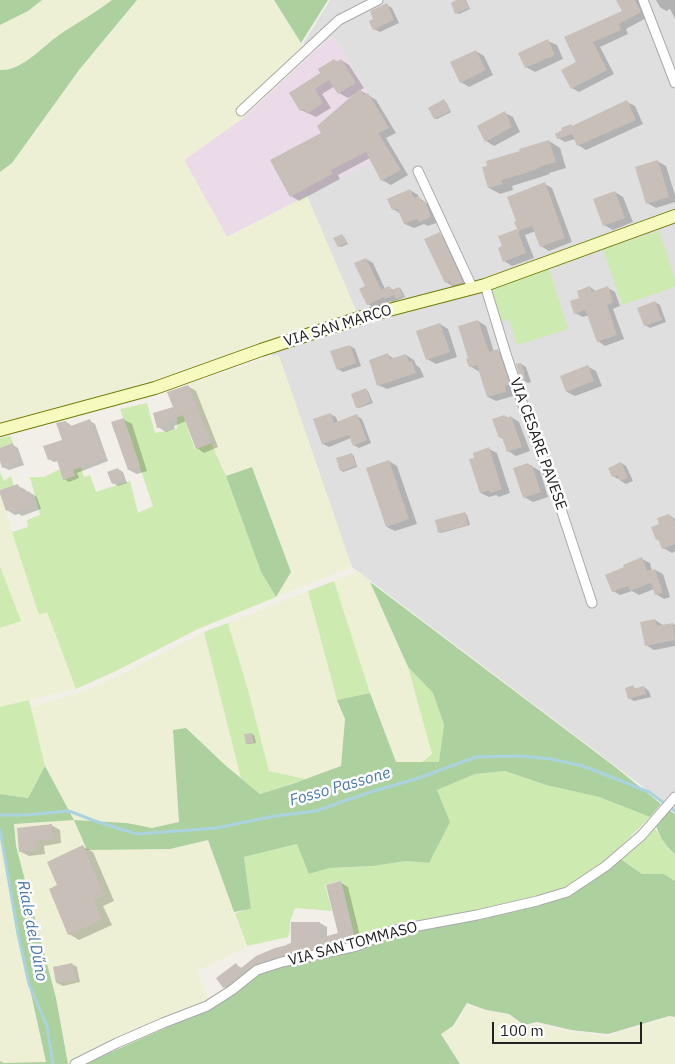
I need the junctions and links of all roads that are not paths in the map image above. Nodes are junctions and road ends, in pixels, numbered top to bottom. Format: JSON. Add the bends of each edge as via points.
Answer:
{"nodes":[{"id":1,"x":378,"y":0,"type":"edge"},
{"id":2,"x":643,"y":0,"type":"edge"},
{"id":3,"x":675,"y":83,"type":"edge"},
{"id":4,"x":241,"y":111,"type":"dead end"},
{"id":5,"x":418,"y":172,"type":"dead end"},
{"id":6,"x":675,"y":216,"type":"edge"},
{"id":7,"x":478,"y":286,"type":"junction"},
{"id":8,"x":0,"y":430,"type":"edge"},
{"id":9,"x":592,"y":603,"type":"dead end"},
{"id":10,"x":675,"y":797,"type":"edge"},
{"id":11,"x":75,"y":1064,"type":"edge"}],
"edges":[{"from":1,"to":4,"type":"street","via":[[339,20]]},
{"from":2,"to":3,"type":"street"},
{"from":5,"to":7,"type":"street","name":"VIA CESARE PAVESE"},
{"from":6,"to":7,"type":"street","name":"VIA SAN MARCO"},
{"from":7,"to":8,"type":"street","name":"VIA SAN MARCO","via":[[362,317],[155,388]]},
{"from":7,"to":9,"type":"street","name":"VIA CESARE PAVESE","via":[[555,491]]},
{"from":10,"to":11,"type":"street","name":"VIA SAN TOMMASO","via":[[642,835],[606,866],[567,892],[478,915],[391,931],[357,946],[257,970],[207,1006],[162,1023]]}]}
